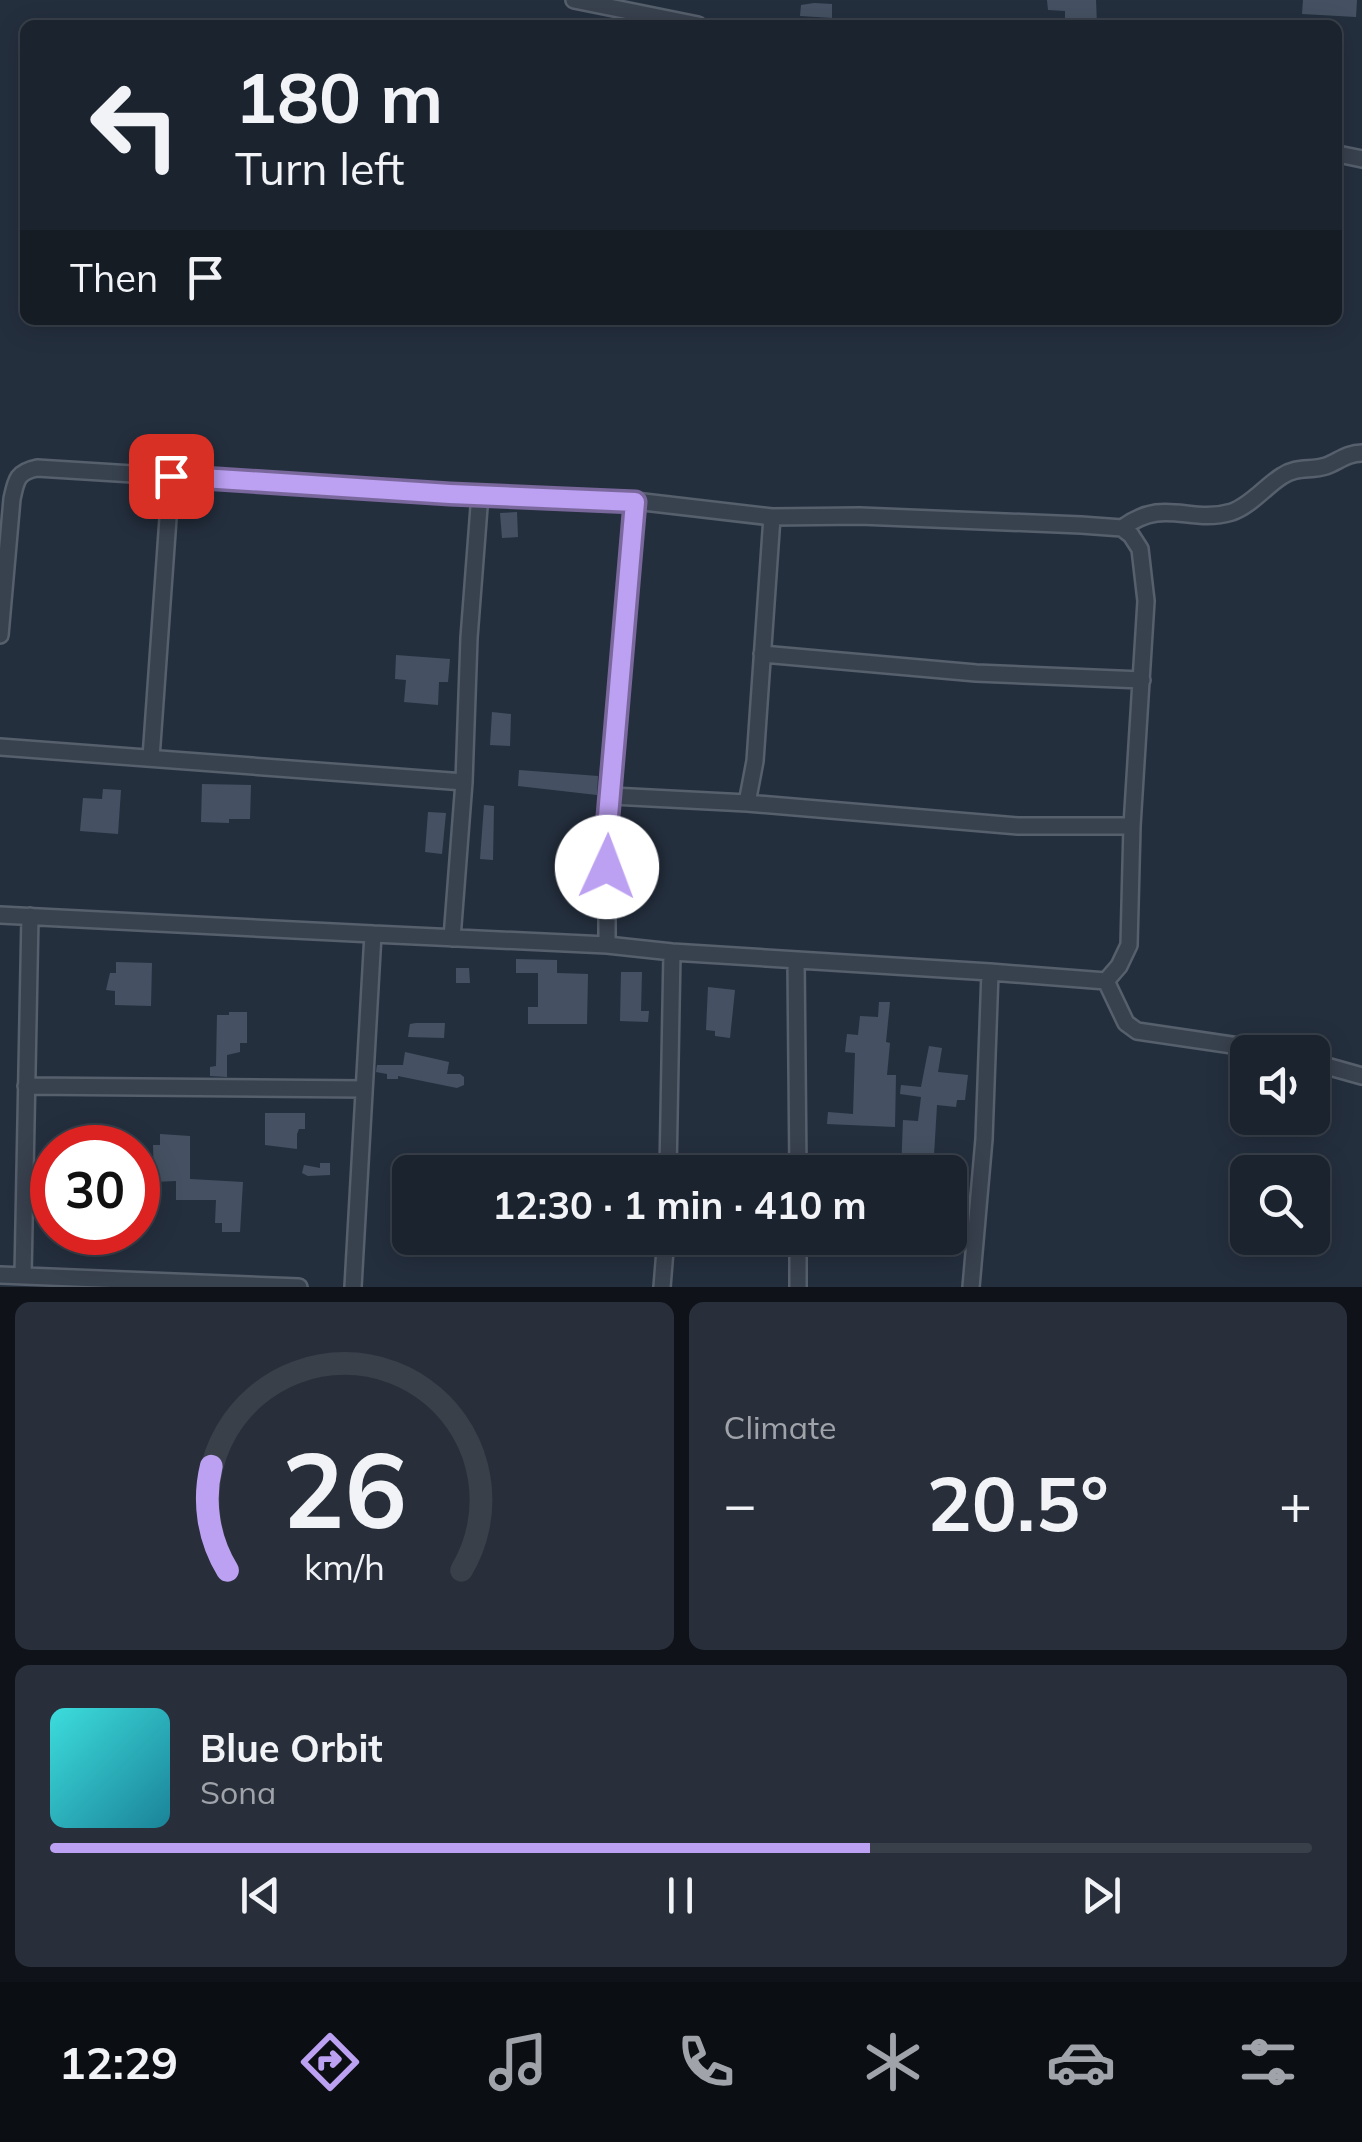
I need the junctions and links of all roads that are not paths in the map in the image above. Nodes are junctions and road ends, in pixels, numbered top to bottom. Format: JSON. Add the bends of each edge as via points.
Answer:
{"nodes":[{"id":1,"x":574,"y":0,"type":"edge"},
{"id":2,"x":673,"y":20,"type":"edge"},
{"id":3,"x":1362,"y":453,"type":"edge"},
{"id":4,"x":171,"y":476,"type":"junction"},
{"id":5,"x":480,"y":494,"type":"junction"},
{"id":6,"x":635,"y":502,"type":"junction"},
{"id":7,"x":772,"y":516,"type":"junction"},
{"id":8,"x":1122,"y":528,"type":"junction"},
{"id":9,"x":0,"y":636,"type":"edge"},
{"id":10,"x":762,"y":654,"type":"junction"},
{"id":11,"x":1142,"y":680,"type":"junction"},
{"id":12,"x":0,"y":747,"type":"edge"},
{"id":13,"x":151,"y":758,"type":"junction"},
{"id":14,"x":464,"y":782,"type":"junction"},
{"id":15,"x":612,"y":796,"type":"junction"},
{"id":16,"x":747,"y":803,"type":"junction"},
{"id":17,"x":1132,"y":826,"type":"junction"},
{"id":18,"x":0,"y":914,"type":"edge"},
{"id":19,"x":30,"y":916,"type":"junction"},
{"id":20,"x":374,"y":934,"type":"junction"},
{"id":21,"x":452,"y":938,"type":"junction"},
{"id":22,"x":607,"y":945,"type":"junction"},
{"id":23,"x":672,"y":952,"type":"junction"},
{"id":24,"x":796,"y":960,"type":"junction"},
{"id":25,"x":990,"y":972,"type":"junction"},
{"id":26,"x":1106,"y":981,"type":"junction"},
{"id":27,"x":1230,"y":1045,"type":"edge"},
{"id":28,"x":1330,"y":1067,"type":"edge"},
{"id":29,"x":1362,"y":1076,"type":"edge"},
{"id":30,"x":26,"y":1086,"type":"junction"},
{"id":31,"x":364,"y":1089,"type":"junction"},
{"id":32,"x":668,"y":1155,"type":"edge"},
{"id":33,"x":798,"y":1155,"type":"edge"},
{"id":34,"x":665,"y":1255,"type":"edge"},
{"id":35,"x":798,"y":1255,"type":"edge"},
{"id":36,"x":0,"y":1276,"type":"edge"},
{"id":37,"x":23,"y":1276,"type":"junction"},
{"id":38,"x":190,"y":1285,"type":"edge"},
{"id":39,"x":299,"y":1287,"type":"edge"},
{"id":40,"x":353,"y":1287,"type":"edge"},
{"id":41,"x":662,"y":1287,"type":"edge"},
{"id":42,"x":798,"y":1287,"type":"edge"},
{"id":43,"x":972,"y":1287,"type":"edge"}],
"edges":[{"from":1,"to":2,"type":"street"},
{"from":3,"to":8,"type":"street","via":[[1297,468],[1237,511],[1152,512]]},
{"from":4,"to":5,"type":"street"},
{"from":4,"to":9,"type":"street","via":[[22,471],[12,499]]},
{"from":4,"to":13,"type":"street"},
{"from":5,"to":6,"type":"street"},
{"from":5,"to":14,"type":"street"},
{"from":6,"to":7,"type":"street"},
{"from":6,"to":15,"type":"street"},
{"from":7,"to":8,"type":"street"},
{"from":7,"to":10,"type":"street"},
{"from":8,"to":11,"type":"street","via":[[1140,550],[1146,602]]},
{"from":10,"to":11,"type":"street"},
{"from":10,"to":16,"type":"street"},
{"from":11,"to":17,"type":"street"},
{"from":12,"to":13,"type":"street"},
{"from":13,"to":14,"type":"street"},
{"from":14,"to":21,"type":"street"},
{"from":15,"to":16,"type":"street"},
{"from":15,"to":22,"type":"street"},
{"from":16,"to":17,"type":"street","via":[[1018,826]]},
{"from":17,"to":26,"type":"street","via":[[1129,945]]},
{"from":18,"to":19,"type":"street"},
{"from":19,"to":20,"type":"street"},
{"from":19,"to":30,"type":"street"},
{"from":20,"to":21,"type":"street"},
{"from":20,"to":31,"type":"street"},
{"from":21,"to":22,"type":"street"},
{"from":22,"to":23,"type":"street"},
{"from":23,"to":24,"type":"street"},
{"from":23,"to":32,"type":"street"},
{"from":24,"to":25,"type":"street"},
{"from":24,"to":33,"type":"street"},
{"from":25,"to":26,"type":"street"},
{"from":25,"to":43,"type":"street"},
{"from":26,"to":27,"type":"street","via":[[1126,1023],[1137,1031]]},
{"from":28,"to":29,"type":"street"},
{"from":30,"to":31,"type":"street"},
{"from":30,"to":37,"type":"street"},
{"from":31,"to":40,"type":"street"},
{"from":34,"to":41,"type":"street"},
{"from":35,"to":42,"type":"street"},
{"from":36,"to":37,"type":"street"},
{"from":37,"to":38,"type":"street"},
{"from":38,"to":39,"type":"street"}]}
